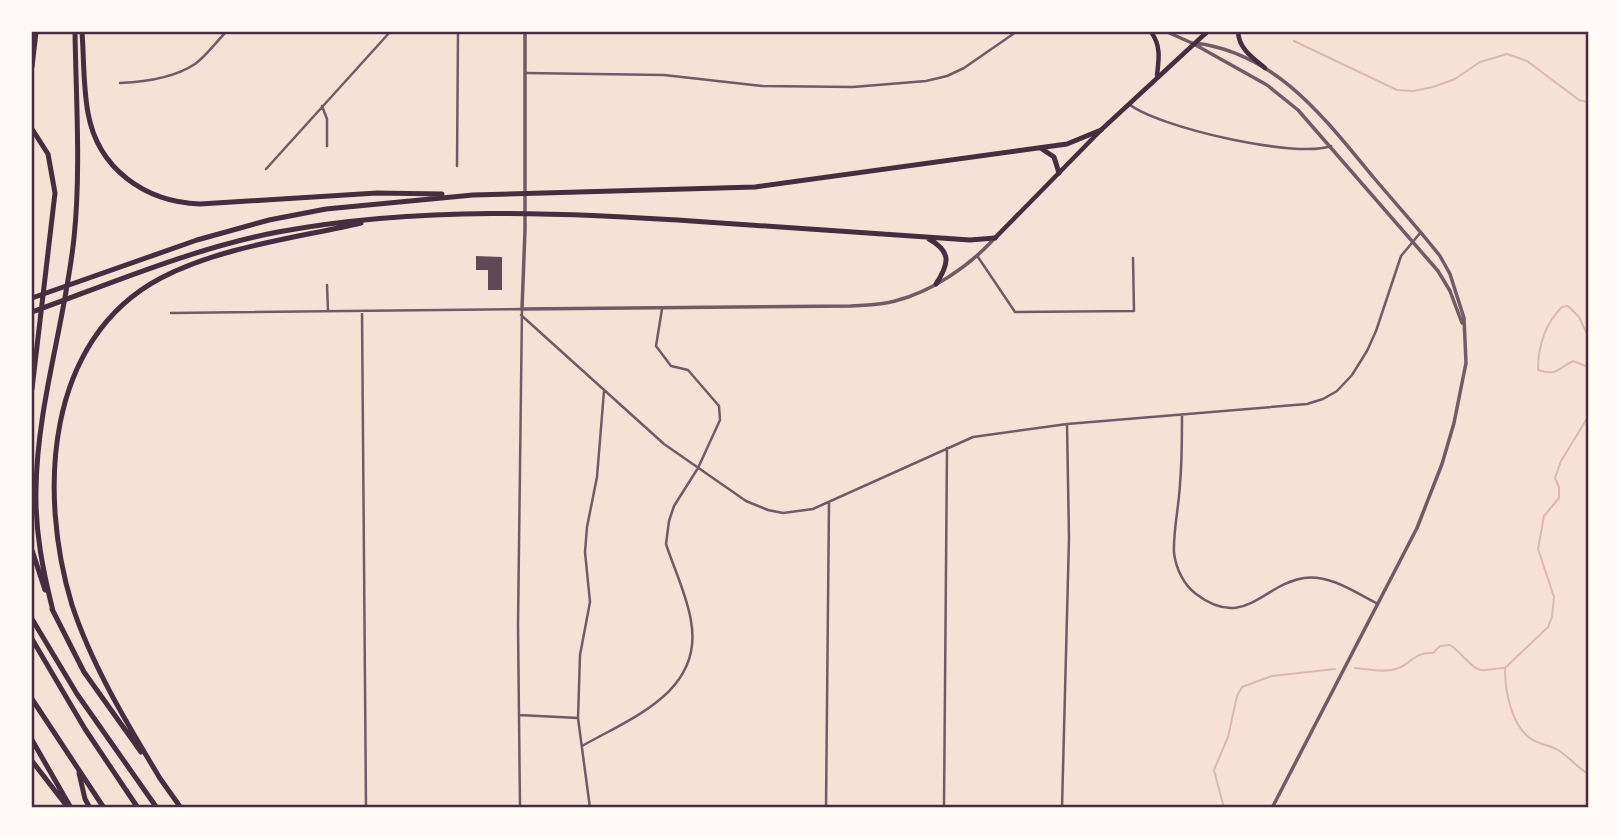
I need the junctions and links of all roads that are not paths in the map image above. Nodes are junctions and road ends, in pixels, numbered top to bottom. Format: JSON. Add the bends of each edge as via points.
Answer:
{"nodes":[{"id":1,"x":36,"y":32,"type":"edge"},
{"id":2,"x":75,"y":32,"type":"edge"},
{"id":3,"x":82,"y":32,"type":"edge"},
{"id":4,"x":226,"y":32,"type":"edge"},
{"id":5,"x":390,"y":32,"type":"edge"},
{"id":6,"x":458,"y":32,"type":"edge"},
{"id":7,"x":525,"y":32,"type":"edge"},
{"id":8,"x":1016,"y":32,"type":"edge"},
{"id":9,"x":1152,"y":32,"type":"edge"},
{"id":10,"x":1167,"y":32,"type":"edge"},
{"id":11,"x":1207,"y":32,"type":"edge"},
{"id":12,"x":1238,"y":32,"type":"edge"},
{"id":13,"x":1192,"y":43,"type":"junction"},
{"id":14,"x":32,"y":67,"type":"edge"},
{"id":15,"x":1265,"y":68,"type":"junction"},
{"id":16,"x":525,"y":73,"type":"junction"},
{"id":17,"x":1157,"y":76,"type":"junction"},
{"id":18,"x":120,"y":83,"type":"dead end"},
{"id":19,"x":1129,"y":104,"type":"junction"},
{"id":20,"x":321,"y":106,"type":"junction"},
{"id":21,"x":32,"y":129,"type":"edge"},
{"id":22,"x":1101,"y":130,"type":"junction"},
{"id":23,"x":327,"y":146,"type":"dead end"},
{"id":24,"x":1331,"y":146,"type":"junction"},
{"id":25,"x":1038,"y":148,"type":"junction"},
{"id":26,"x":457,"y":166,"type":"dead end"},
{"id":27,"x":266,"y":169,"type":"dead end"},
{"id":28,"x":1059,"y":173,"type":"junction"},
{"id":29,"x":473,"y":195,"type":"junction"},
{"id":30,"x":386,"y":217,"type":"junction"},
{"id":31,"x":1421,"y":232,"type":"junction"},
{"id":32,"x":927,"y":237,"type":"junction"},
{"id":33,"x":995,"y":238,"type":"junction"},
{"id":34,"x":1412,"y":241,"type":"junction"},
{"id":35,"x":977,"y":256,"type":"junction"},
{"id":36,"x":1133,"y":258,"type":"dead end"},
{"id":37,"x":936,"y":284,"type":"junction"},
{"id":38,"x":327,"y":285,"type":"dead end"},
{"id":39,"x":32,"y":299,"type":"edge"},
{"id":40,"x":522,"y":309,"type":"junction"},
{"id":41,"x":662,"y":309,"type":"junction"},
{"id":42,"x":328,"y":311,"type":"junction"},
{"id":43,"x":362,"y":311,"type":"junction"},
{"id":44,"x":32,"y":312,"type":"edge"},
{"id":45,"x":172,"y":313,"type":"dead end"},
{"id":46,"x":521,"y":315,"type":"junction"},
{"id":47,"x":1465,"y":330,"type":"junction"},
{"id":48,"x":32,"y":388,"type":"edge"},
{"id":49,"x":604,"y":391,"type":"junction"},
{"id":50,"x":1182,"y":414,"type":"junction"},
{"id":51,"x":1067,"y":424,"type":"junction"},
{"id":52,"x":947,"y":448,"type":"junction"},
{"id":53,"x":698,"y":468,"type":"junction"},
{"id":54,"x":829,"y":503,"type":"junction"},
{"id":55,"x":32,"y":550,"type":"edge"},
{"id":56,"x":1378,"y":604,"type":"junction"},
{"id":57,"x":53,"y":611,"type":"junction"},
{"id":58,"x":32,"y":620,"type":"edge"},
{"id":59,"x":32,"y":639,"type":"edge"},
{"id":60,"x":32,"y":699,"type":"edge"},
{"id":61,"x":519,"y":715,"type":"junction"},
{"id":62,"x":579,"y":718,"type":"junction"},
{"id":63,"x":32,"y":740,"type":"edge"},
{"id":64,"x":582,"y":746,"type":"junction"},
{"id":65,"x":32,"y":761,"type":"edge"},
{"id":66,"x":79,"y":770,"type":"junction"},
{"id":67,"x":161,"y":780,"type":"junction"},
{"id":68,"x":69,"y":807,"type":"edge"},
{"id":69,"x":90,"y":807,"type":"edge"},
{"id":70,"x":104,"y":807,"type":"edge"},
{"id":71,"x":138,"y":807,"type":"edge"},
{"id":72,"x":157,"y":807,"type":"edge"},
{"id":73,"x":181,"y":807,"type":"edge"},
{"id":74,"x":366,"y":807,"type":"edge"},
{"id":75,"x":520,"y":807,"type":"edge"},
{"id":76,"x":590,"y":807,"type":"edge"},
{"id":77,"x":826,"y":807,"type":"edge"},
{"id":78,"x":944,"y":807,"type":"edge"},
{"id":79,"x":1062,"y":807,"type":"edge"},
{"id":80,"x":1272,"y":807,"type":"edge"}],
"edges":[{"from":1,"to":14,"type":"highway"},
{"from":2,"to":57,"type":"highway","via":[[74,238],[40,434],[36,489],[42,568]]},
{"from":3,"to":29,"type":"highway","via":[[87,105],[96,138],[123,176],[157,197],[200,204],[377,193]]},
{"from":4,"to":18,"type":"street","via":[[195,64],[179,72]]},
{"from":5,"to":20,"type":"street"},
{"from":6,"to":26,"type":"street"},
{"from":7,"to":16,"type":"street"},
{"from":8,"to":16,"type":"street","via":[[947,76],[853,87],[796,89],[664,75]]},
{"from":9,"to":17,"type":"main road","via":[[1158,40]]},
{"from":10,"to":13,"type":"street"},
{"from":11,"to":13,"type":"main road"},
{"from":12,"to":15,"type":"main road","via":[[1245,51]]},
{"from":13,"to":15,"type":"street","via":[[1217,46]]},
{"from":13,"to":17,"type":"main road"},
{"from":13,"to":24,"type":"street","via":[[1270,87]]},
{"from":15,"to":31,"type":"street","via":[[1307,101]]},
{"from":16,"to":40,"type":"street"},
{"from":17,"to":19,"type":"main road"},
{"from":19,"to":22,"type":"main road"},
{"from":19,"to":24,"type":"street","via":[[1161,120],[1246,143],[1301,151]]},
{"from":20,"to":23,"type":"street","via":[[327,120]]},
{"from":20,"to":27,"type":"street"},
{"from":21,"to":48,"type":"highway","via":[[52,166],[55,203]]},
{"from":22,"to":25,"type":"highway"},
{"from":22,"to":28,"type":"main road"},
{"from":24,"to":34,"type":"street"},
{"from":25,"to":28,"type":"highway","via":[[1054,157]]},
{"from":25,"to":29,"type":"highway","via":[[755,187]]},
{"from":28,"to":33,"type":"main road"},
{"from":29,"to":39,"type":"highway","via":[[377,203],[269,220],[197,240]]},
{"from":30,"to":32,"type":"highway","via":[[629,216]]},
{"from":30,"to":44,"type":"highway","via":[[245,239]]},
{"from":30,"to":67,"type":"highway","via":[[247,248],[161,278],[115,313],[75,373],[56,451],[62,562],[93,655]]},
{"from":31,"to":34,"type":"street"},
{"from":31,"to":47,"type":"street","via":[[1450,274]]},
{"from":32,"to":33,"type":"highway"},
{"from":32,"to":37,"type":"highway","via":[[946,254]]},
{"from":33,"to":35,"type":"street"},
{"from":34,"to":47,"type":"street","via":[[1450,290]]},
{"from":34,"to":50,"type":"street","via":[[1401,256],[1367,351],[1337,391],[1307,404]]},
{"from":35,"to":36,"type":"street","via":[[1015,312],[1134,311]]},
{"from":35,"to":37,"type":"street"},
{"from":37,"to":41,"type":"street","via":[[876,304]]},
{"from":38,"to":42,"type":"street"},
{"from":40,"to":41,"type":"street"},
{"from":40,"to":43,"type":"street"},
{"from":40,"to":46,"type":"street"},
{"from":41,"to":53,"type":"street","via":[[656,346],[671,366],[688,370],[719,406],[716,434]]},
{"from":42,"to":43,"type":"street"},
{"from":42,"to":45,"type":"street"},
{"from":43,"to":74,"type":"street"},
{"from":46,"to":49,"type":"street"},
{"from":46,"to":61,"type":"street"},
{"from":47,"to":56,"type":"street","via":[[1464,385],[1442,464],[1417,528]]},
{"from":49,"to":53,"type":"street"},
{"from":49,"to":62,"type":"street","via":[[585,552],[590,602],[580,655]]},
{"from":50,"to":51,"type":"street"},
{"from":50,"to":56,"type":"street","via":[[1174,551],[1191,591],[1214,604],[1238,607],[1258,602],[1290,582],[1317,578]]},
{"from":51,"to":52,"type":"street","via":[[973,437]]},
{"from":51,"to":79,"type":"street"},
{"from":52,"to":54,"type":"street"},
{"from":52,"to":78,"type":"street"},
{"from":53,"to":54,"type":"street","via":[[746,501],[768,510],[799,512]]},
{"from":53,"to":64,"type":"street","via":[[674,506],[666,538],[692,622],[686,668],[662,701]]},
{"from":54,"to":77,"type":"street"},
{"from":55,"to":57,"type":"highway"},
{"from":56,"to":80,"type":"street"},
{"from":57,"to":67,"type":"highway","via":[[84,672]]},
{"from":58,"to":72,"type":"highway","via":[[77,694]]},
{"from":59,"to":71,"type":"highway"},
{"from":60,"to":66,"type":"highway"},
{"from":61,"to":62,"type":"street"},
{"from":61,"to":75,"type":"street"},
{"from":62,"to":64,"type":"street"},
{"from":63,"to":68,"type":"highway"},
{"from":64,"to":76,"type":"street"},
{"from":65,"to":68,"type":"highway"},
{"from":66,"to":69,"type":"highway"},
{"from":66,"to":70,"type":"highway"},
{"from":67,"to":73,"type":"highway"}]}
